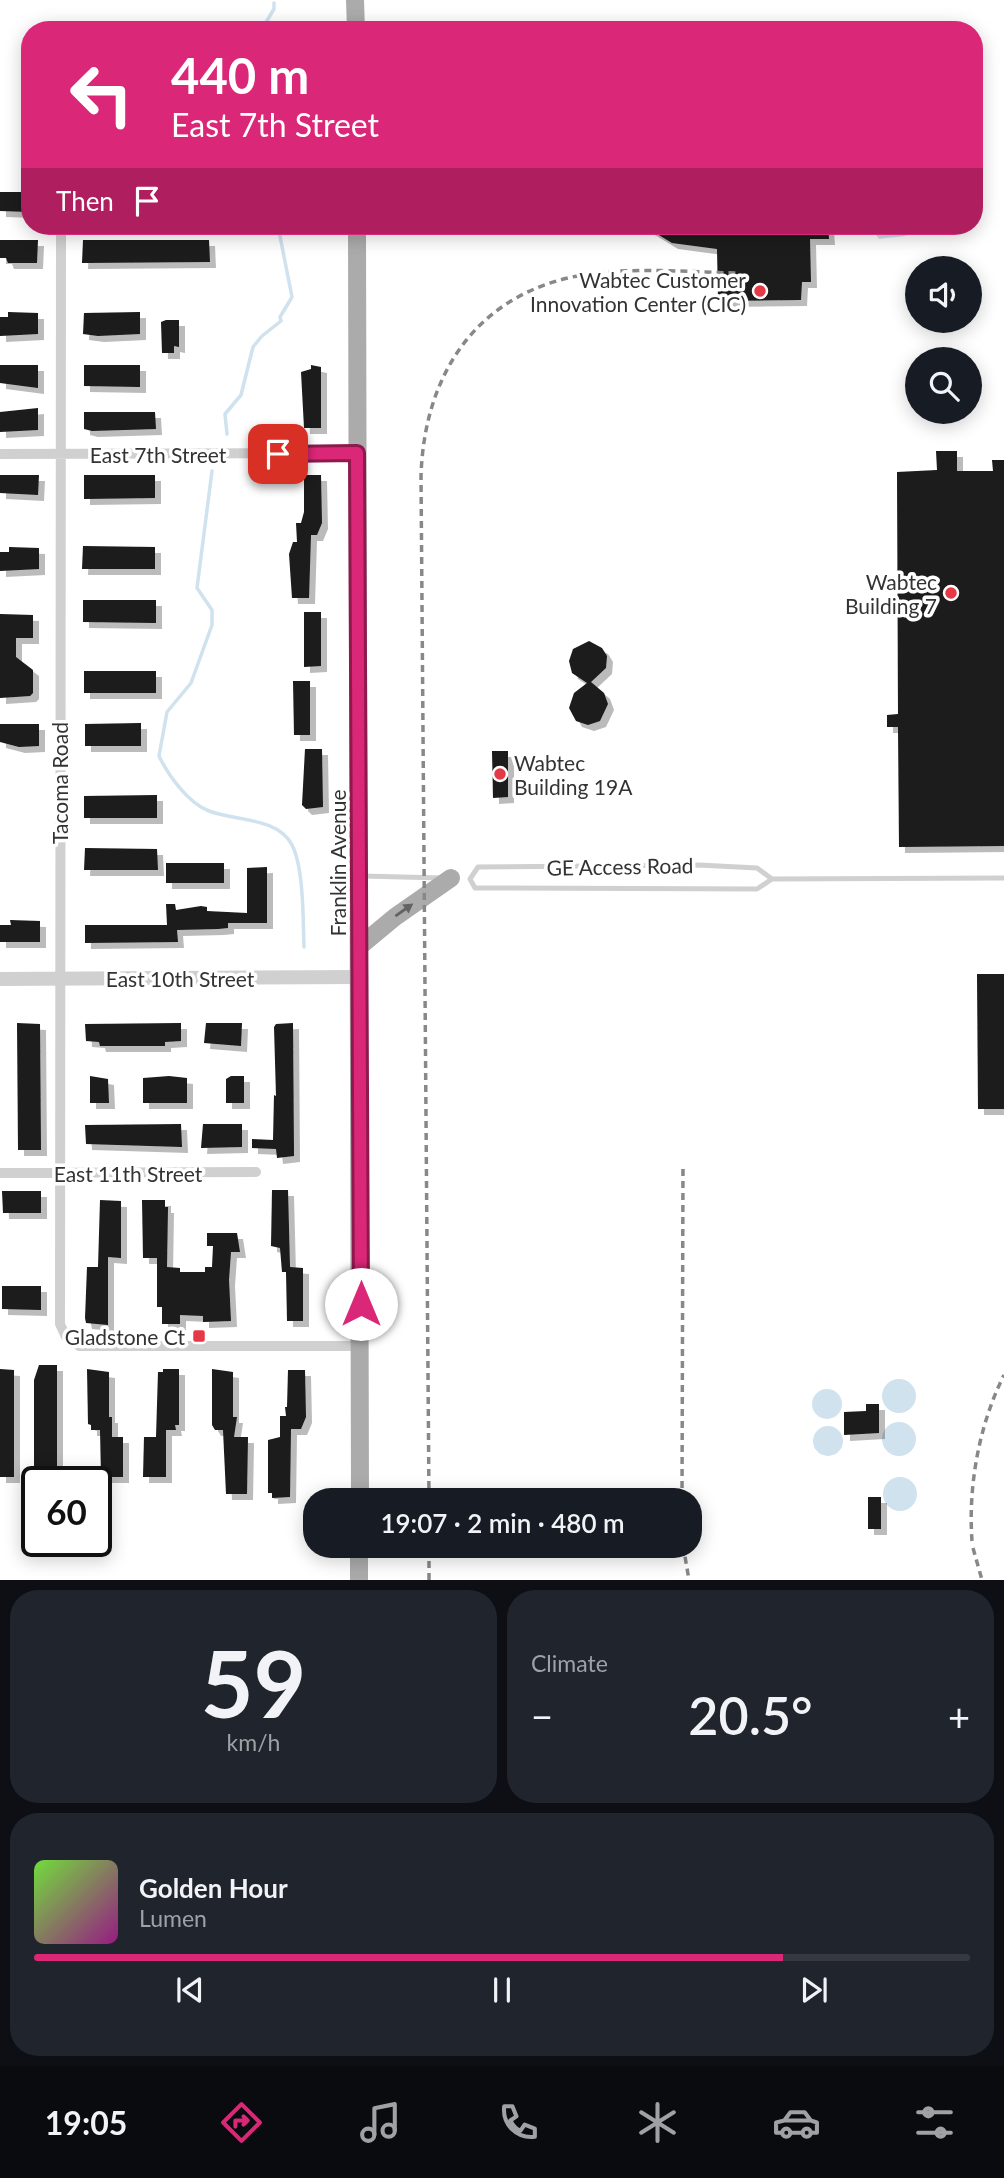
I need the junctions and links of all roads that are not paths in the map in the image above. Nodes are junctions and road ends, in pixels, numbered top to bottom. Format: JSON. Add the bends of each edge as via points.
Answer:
{"nodes":[{"id":1,"x":355,"y":0,"type":"edge"},
{"id":2,"x":356,"y":21,"type":"edge"},
{"id":3,"x":61,"y":235,"type":"edge"},
{"id":4,"x":357,"y":235,"type":"edge"},
{"id":5,"x":357,"y":453,"type":"junction"},
{"id":6,"x":0,"y":454,"type":"edge"},
{"id":7,"x":60,"y":454,"type":"junction"},
{"id":8,"x":359,"y":876,"type":"junction"},
{"id":9,"x":451,"y":878,"type":"junction"},
{"id":10,"x":1004,"y":878,"type":"edge"},
{"id":11,"x":470,"y":879,"type":"junction"},
{"id":12,"x":772,"y":879,"type":"junction"},
{"id":13,"x":360,"y":946,"type":"junction"},
{"id":14,"x":359,"y":977,"type":"junction"},
{"id":15,"x":59,"y":978,"type":"junction"},
{"id":16,"x":0,"y":979,"type":"edge"},
{"id":17,"x":256,"y":1172,"type":"dead end"},
{"id":18,"x":0,"y":1173,"type":"edge"},
{"id":19,"x":60,"y":1173,"type":"junction"},
{"id":20,"x":360,"y":1346,"type":"junction"},
{"id":21,"x":360,"y":1488,"type":"edge"},
{"id":22,"x":359,"y":1558,"type":"edge"},
{"id":23,"x":359,"y":1580,"type":"edge"}],
"edges":[{"from":1,"to":2,"type":"main road"},
{"from":3,"to":7,"type":"street","name":"Tacoma Road"},
{"from":4,"to":5,"type":"main road","name":"Franklin Avenue"},
{"from":5,"to":7,"type":"street","name":"East 7th Street"},
{"from":5,"to":8,"type":"main road","name":"Franklin Avenue"},
{"from":6,"to":7,"type":"street","name":"East 7th Street"},
{"from":7,"to":15,"type":"street","name":"Tacoma Road"},
{"from":8,"to":9,"type":"lane","name":"GE Access Road"},
{"from":8,"to":13,"type":"main road","name":"Franklin Avenue"},
{"from":9,"to":11,"type":"lane","name":"GE Access Road"},
{"from":13,"to":9,"type":"main road","one_way":true},
{"from":10,"to":12,"type":"lane","name":"GE Access Road"},
{"from":11,"to":12,"type":"lane","name":"GE Access Road","via":[[475,887],[757,889]]},
{"from":11,"to":12,"type":"lane","name":"GE Access Road","via":[[478,867],[699,864],[757,868]]},
{"from":13,"to":14,"type":"main road","name":"Franklin Avenue"},
{"from":14,"to":15,"type":"street","name":"East 10th Street"},
{"from":14,"to":20,"type":"main road","name":"Franklin Avenue"},
{"from":15,"to":16,"type":"street","name":"East 10th Street"},
{"from":15,"to":19,"type":"street","name":"Tacoma Road"},
{"from":17,"to":19,"type":"street","name":"East 11th Street"},
{"from":18,"to":19,"type":"street","name":"East 11th Street"},
{"from":19,"to":20,"type":"street","name":"Tacoma Road","via":[[60,1324],[67,1338],[79,1346]]},
{"from":20,"to":21,"type":"main road","name":"Franklin Avenue"},
{"from":22,"to":23,"type":"main road"}]}
